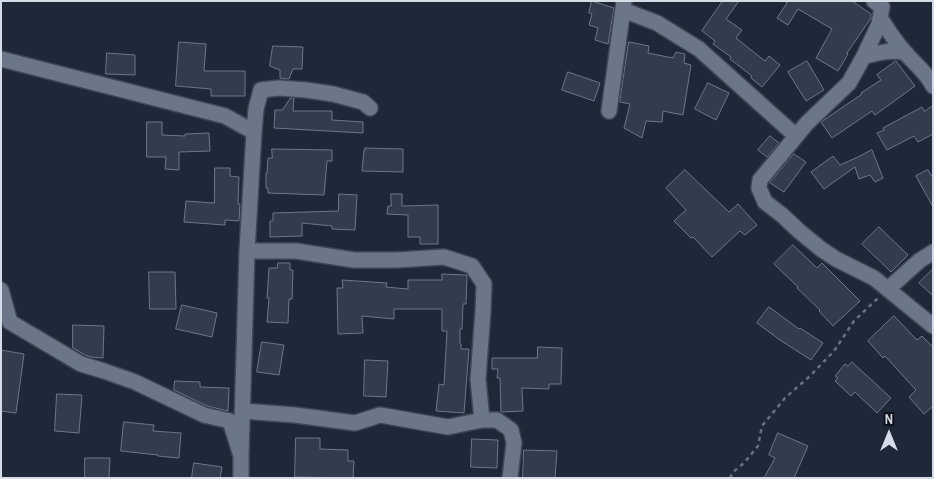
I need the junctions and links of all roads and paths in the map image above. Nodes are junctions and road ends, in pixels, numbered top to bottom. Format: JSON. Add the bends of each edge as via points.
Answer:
{"nodes":[{"id":1,"x":874,"y":1,"type":"edge"},
{"id":2,"x":624,"y":6,"type":"edge"},
{"id":3,"x":880,"y":18,"type":"junction"},
{"id":4,"x":906,"y":53,"type":"junction"},
{"id":5,"x":864,"y":56,"type":"junction"},
{"id":6,"x":1,"y":59,"type":"edge"},
{"id":7,"x":933,"y":86,"type":"edge"},
{"id":8,"x":370,"y":108,"type":"dead end"},
{"id":9,"x":609,"y":111,"type":"dead end"},
{"id":10,"x":254,"y":132,"type":"junction"},
{"id":11,"x":796,"y":136,"type":"junction"},
{"id":12,"x":247,"y":250,"type":"junction"},
{"id":13,"x":933,"y":252,"type":"edge"},
{"id":14,"x":888,"y":289,"type":"junction"},
{"id":15,"x":1,"y":290,"type":"edge"},
{"id":16,"x":6,"y":324,"type":"edge"},
{"id":17,"x":933,"y":326,"type":"edge"},
{"id":18,"x":243,"y":411,"type":"junction"},
{"id":19,"x":482,"y":420,"type":"junction"},
{"id":20,"x":241,"y":456,"type":"junction"},
{"id":21,"x":240,"y":478,"type":"edge"},
{"id":22,"x":510,"y":478,"type":"edge"},
{"id":23,"x":730,"y":478,"type":"edge"}],
"edges":[{"from":1,"to":3,"type":"street","via":[[882,7]]},
{"from":2,"to":9,"type":"street"},
{"from":2,"to":11,"type":"street","via":[[699,50]]},
{"from":3,"to":4,"type":"street"},
{"from":3,"to":5,"type":"street"},
{"from":4,"to":5,"type":"street","via":[[887,51]]},
{"from":4,"to":7,"type":"street"},
{"from":5,"to":11,"type":"street","via":[[849,83]]},
{"from":6,"to":10,"type":"street","via":[[225,116]]},
{"from":8,"to":10,"type":"street","via":[[363,102],[333,94],[279,88],[261,90]]},
{"from":10,"to":12,"type":"street"},
{"from":11,"to":14,"type":"street","via":[[760,180],[759,188],[765,202],[821,249]]},
{"from":12,"to":18,"type":"street"},
{"from":12,"to":19,"type":"street","via":[[296,251],[354,260],[444,257],[472,266],[484,284],[478,379]]},
{"from":13,"to":14,"type":"street"},
{"from":14,"to":17,"type":"street"},
{"from":14,"to":23,"type":"path","via":[[854,321],[834,351],[785,398],[762,426],[758,446]]},
{"from":15,"to":16,"type":"street"},
{"from":16,"to":20,"type":"street","via":[[81,364],[135,382],[204,414],[230,421]]},
{"from":18,"to":19,"type":"street","via":[[356,423],[380,415],[448,427]]},
{"from":18,"to":20,"type":"street"},
{"from":19,"to":22,"type":"street","via":[[498,420],[511,430],[514,443]]},
{"from":20,"to":21,"type":"street"}]}
